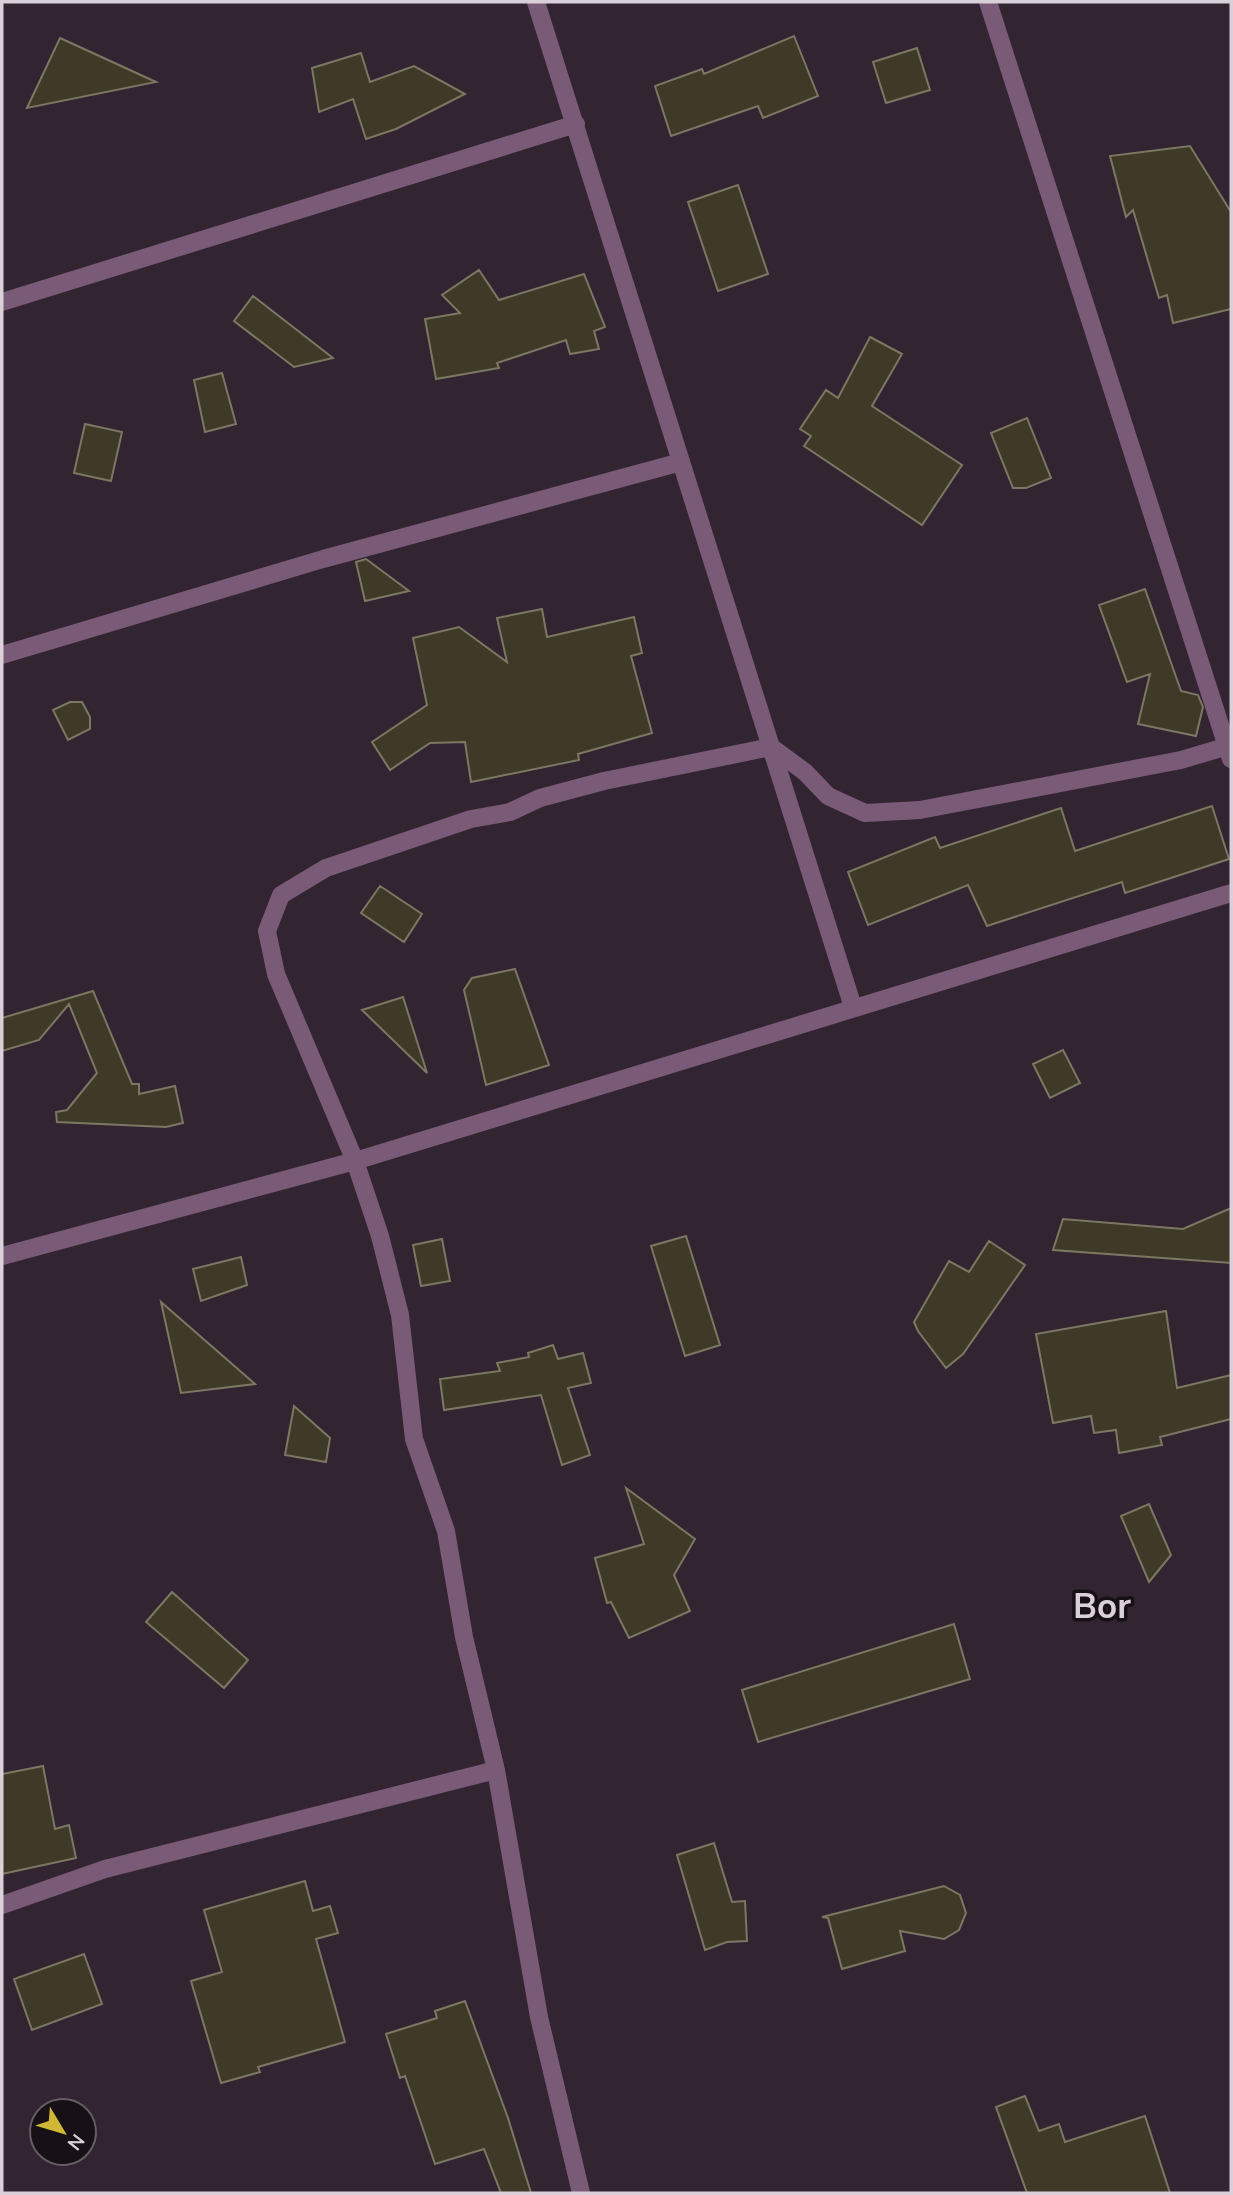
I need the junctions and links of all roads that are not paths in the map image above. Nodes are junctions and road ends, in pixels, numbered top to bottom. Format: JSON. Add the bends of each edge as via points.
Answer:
{"nodes":[{"id":1,"x":537,"y":2,"type":"edge"},
{"id":2,"x":988,"y":2,"type":"edge"},
{"id":3,"x":576,"y":124,"type":"junction"},
{"id":4,"x":2,"y":302,"type":"edge"},
{"id":5,"x":681,"y":462,"type":"junction"},
{"id":6,"x":2,"y":655,"type":"edge"},
{"id":7,"x":771,"y":747,"type":"junction"},
{"id":8,"x":1230,"y":750,"type":"edge"},
{"id":9,"x":1231,"y":893,"type":"edge"},
{"id":10,"x":853,"y":1007,"type":"junction"},
{"id":11,"x":355,"y":1161,"type":"junction"},
{"id":12,"x":2,"y":1256,"type":"edge"},
{"id":13,"x":496,"y":1770,"type":"junction"},
{"id":14,"x":2,"y":1905,"type":"edge"},
{"id":15,"x":581,"y":2193,"type":"edge"}],
"edges":[{"from":1,"to":3,"type":"street"},
{"from":2,"to":8,"type":"street"},
{"from":3,"to":4,"type":"street"},
{"from":3,"to":5,"type":"street"},
{"from":5,"to":6,"type":"street","via":[[323,559]]},
{"from":5,"to":7,"type":"street"},
{"from":7,"to":8,"type":"street","via":[[828,796],[865,813],[920,810]]},
{"from":7,"to":10,"type":"street"},
{"from":7,"to":11,"type":"street","via":[[604,781],[510,812],[471,818],[326,868],[281,895],[267,930],[276,974]]},
{"from":9,"to":10,"type":"street"},
{"from":10,"to":11,"type":"street"},
{"from":11,"to":12,"type":"street"},
{"from":11,"to":13,"type":"street","via":[[400,1315],[414,1439],[446,1531],[464,1637]]},
{"from":13,"to":14,"type":"street","via":[[105,1869]]},
{"from":13,"to":15,"type":"street","via":[[539,2017]]}]}
